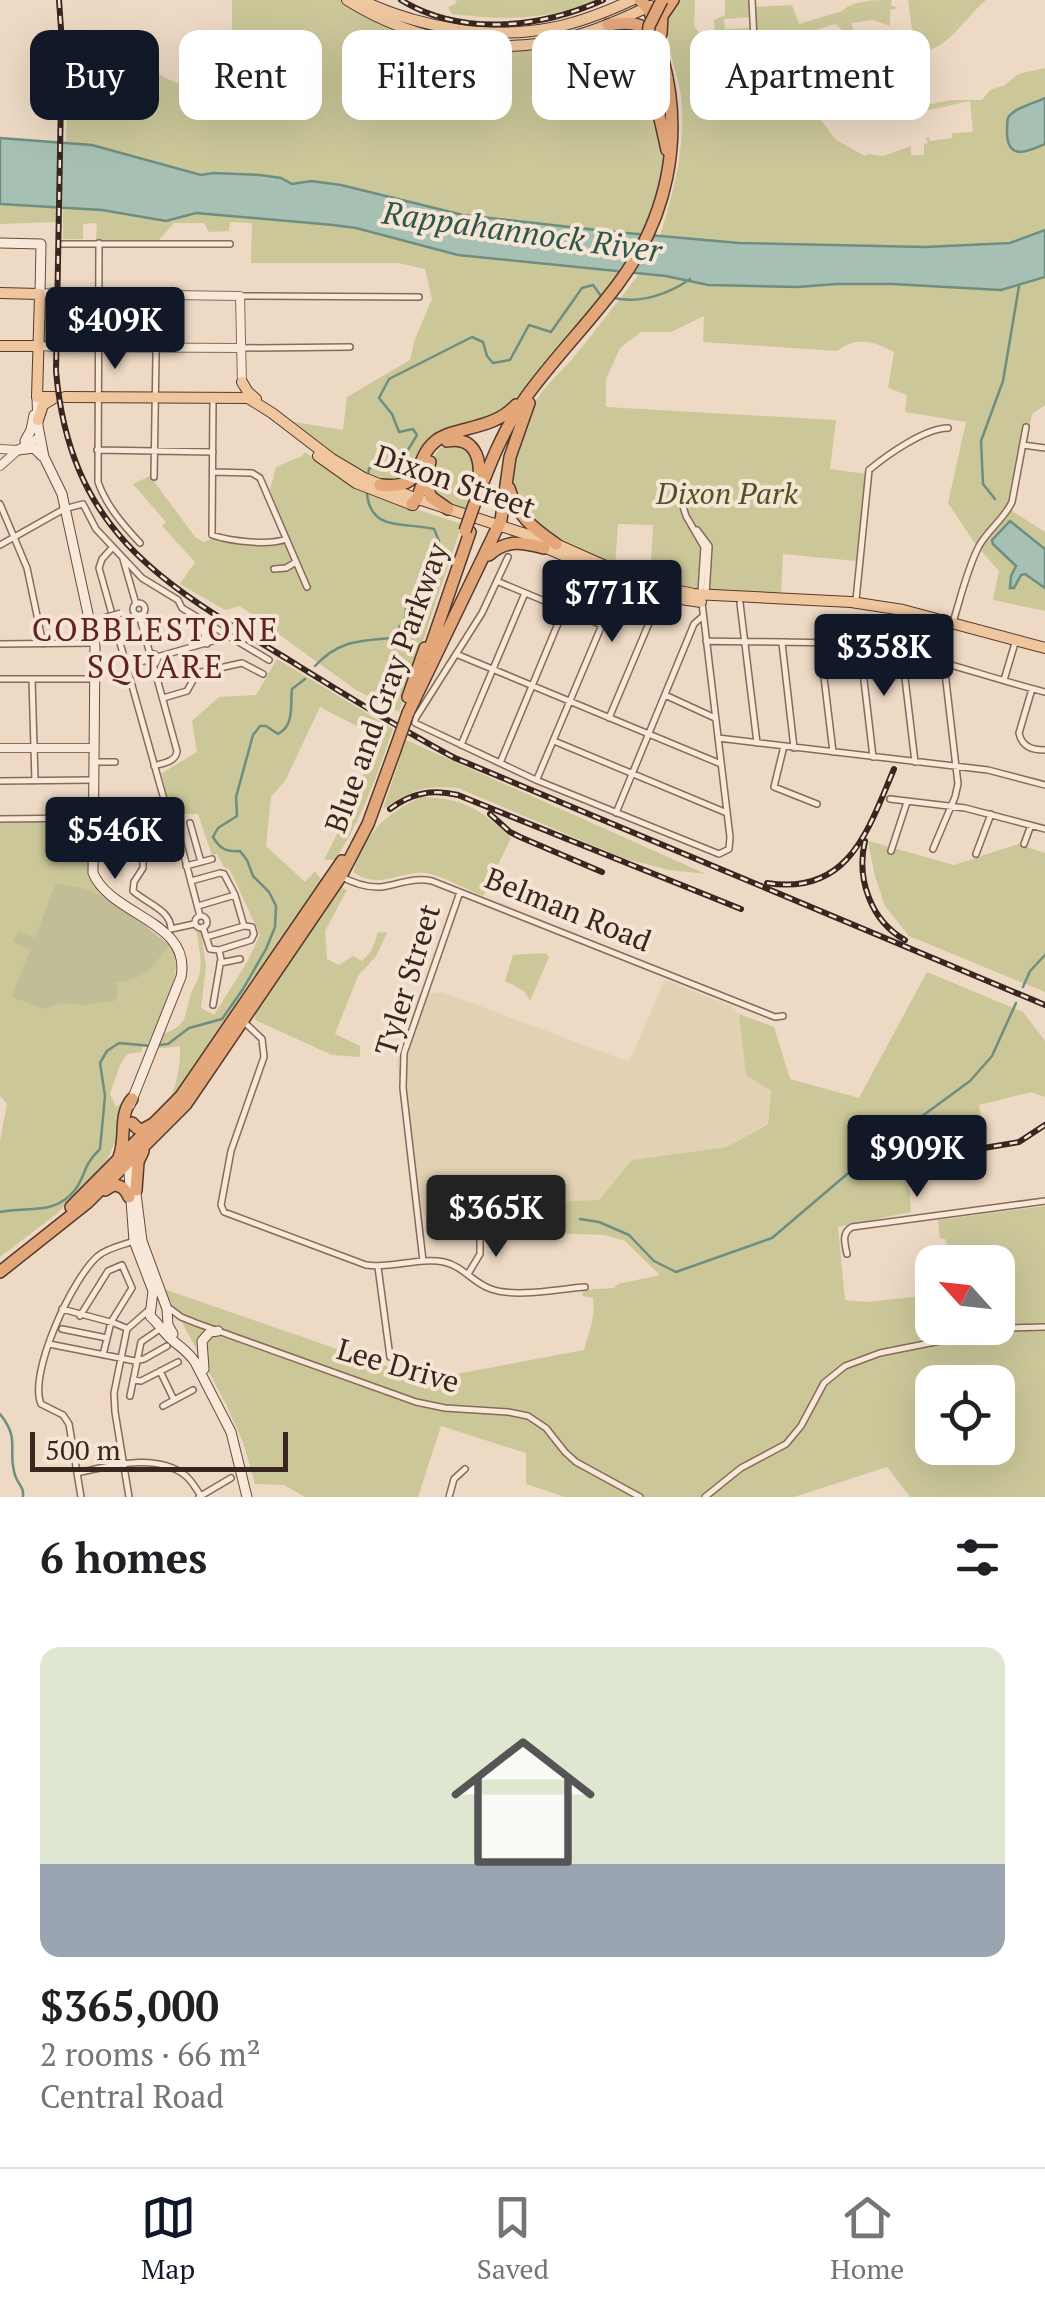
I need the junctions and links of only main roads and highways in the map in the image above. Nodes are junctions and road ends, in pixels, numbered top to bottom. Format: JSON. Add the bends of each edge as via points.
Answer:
{"nodes":[{"id":1,"x":347,"y":0,"type":"edge"},
{"id":2,"x":362,"y":0,"type":"edge"},
{"id":3,"x":632,"y":0,"type":"edge"},
{"id":4,"x":663,"y":0,"type":"edge"},
{"id":5,"x":673,"y":0,"type":"edge"},
{"id":6,"x":644,"y":4,"type":"edge"},
{"id":7,"x":608,"y":24,"type":"junction"},
{"id":8,"x":656,"y":30,"type":"edge"},
{"id":9,"x":662,"y":30,"type":"edge"},
{"id":10,"x":670,"y":76,"type":"edge"},
{"id":11,"x":664,"y":194,"type":"junction"},
{"id":12,"x":658,"y":218,"type":"junction"},
{"id":13,"x":0,"y":243,"type":"edge"},
{"id":14,"x":0,"y":293,"type":"edge"},
{"id":15,"x":55,"y":294,"type":"junction"},
{"id":16,"x":598,"y":312,"type":"junction"},
{"id":17,"x":0,"y":346,"type":"edge"},
{"id":18,"x":40,"y":346,"type":"junction"},
{"id":19,"x":542,"y":376,"type":"junction"},
{"id":20,"x":242,"y":382,"type":"road end"},
{"id":21,"x":60,"y":398,"type":"junction"},
{"id":22,"x":242,"y":398,"type":"junction"},
{"id":23,"x":530,"y":400,"type":"junction"},
{"id":24,"x":37,"y":403,"type":"junction"},
{"id":25,"x":272,"y":413,"type":"junction"},
{"id":26,"x":25,"y":440,"type":"road end"},
{"id":27,"x":18,"y":450,"type":"road end"},
{"id":28,"x":44,"y":457,"type":"junction"},
{"id":29,"x":422,"y":463,"type":"junction"},
{"id":30,"x":425,"y":477,"type":"junction"},
{"id":31,"x":355,"y":478,"type":"junction"},
{"id":32,"x":507,"y":480,"type":"junction"},
{"id":33,"x":380,"y":490,"type":"junction"},
{"id":34,"x":414,"y":500,"type":"junction"},
{"id":35,"x":476,"y":508,"type":"junction"},
{"id":36,"x":448,"y":509,"type":"junction"},
{"id":37,"x":497,"y":528,"type":"junction"},
{"id":38,"x":550,"y":546,"type":"junction"},
{"id":39,"x":480,"y":566,"type":"junction"},
{"id":40,"x":622,"y":578,"type":"junction"},
{"id":41,"x":703,"y":597,"type":"junction"},
{"id":42,"x":818,"y":601,"type":"junction"},
{"id":43,"x":1045,"y":648,"type":"edge"},
{"id":44,"x":409,"y":715,"type":"junction"},
{"id":45,"x":338,"y":875,"type":"junction"},
{"id":46,"x":132,"y":1099,"type":"junction"},
{"id":47,"x":160,"y":1119,"type":"junction"},
{"id":48,"x":132,"y":1123,"type":"junction"},
{"id":49,"x":131,"y":1154,"type":"junction"},
{"id":50,"x":97,"y":1194,"type":"junction"},
{"id":51,"x":132,"y":1194,"type":"junction"},
{"id":52,"x":134,"y":1245,"type":"junction"},
{"id":53,"x":0,"y":1264,"type":"edge"},
{"id":54,"x":0,"y":1272,"type":"edge"},
{"id":55,"x":167,"y":1311,"type":"junction"},
{"id":56,"x":153,"y":1318,"type":"junction"},
{"id":57,"x":218,"y":1330,"type":"road end"},
{"id":58,"x":204,"y":1370,"type":"junction"},
{"id":59,"x":238,"y":1459,"type":"junction"},
{"id":60,"x":243,"y":1484,"type":"junction"},
{"id":61,"x":249,"y":1497,"type":"edge"}],
"edges":[{"from":1,"to":7,"type":"main road","via":[[404,28],[477,45],[552,42]]},
{"from":2,"to":3,"type":"main road","via":[[424,21],[507,32],[569,24]]},
{"from":4,"to":6,"type":"main road"},
{"from":4,"to":11,"type":"highway","bridge":true,"via":[[648,26],[646,56],[666,143]]},
{"from":5,"to":9,"type":"highway"},
{"from":6,"to":7,"type":"main road"},
{"from":6,"to":8,"type":"highway"},
{"from":7,"to":11,"type":"highway","via":[[642,26],[661,51],[673,129]]},
{"from":10,"to":12,"type":"highway","name":"Blue and Gray Parkway","via":[[677,129],[672,178]]},
{"from":11,"to":12,"type":"highway","name":"Blue and Gray Parkway"},
{"from":12,"to":16,"type":"highway","name":"Blue and Gray Parkway","via":[[632,274]]},
{"from":13,"to":15,"type":"main road","via":[[41,244]]},
{"from":14,"to":15,"type":"main road"},
{"from":15,"to":18,"type":"main road"},
{"from":16,"to":19,"type":"highway","name":"Blue and Gray Parkway"},
{"from":16,"to":23,"type":"highway","name":"Blue and Gray Parkway"},
{"from":17,"to":18,"type":"main road"},
{"from":18,"to":24,"type":"main road"},
{"from":19,"to":29,"type":"highway","via":[[498,420],[435,440]]},
{"from":19,"to":35,"type":"highway","name":"Blue and Gray Parkway","via":[[502,436]]},
{"from":20,"to":25,"type":"main road"},
{"from":21,"to":22,"type":"main road"},
{"from":21,"to":24,"type":"main road"},
{"from":21,"to":24,"type":"main road","via":[[46,394]]},
{"from":22,"to":25,"type":"main road","name":"Dixon Street"},
{"from":22,"to":31,"type":"main road","name":"Dixon Street","via":[[333,469]]},
{"from":23,"to":32,"type":"highway"},
{"from":23,"to":35,"type":"highway","name":"Blue and Gray Parkway"},
{"from":24,"to":26,"type":"main road"},
{"from":24,"to":28,"type":"main road"},
{"from":25,"to":31,"type":"main road","name":"Dixon Street"},
{"from":27,"to":28,"type":"main road","via":[[34,448]]},
{"from":28,"to":46,"type":"main road","via":[[60,489],[94,643],[92,869],[113,898],[167,930],[182,965]]},
{"from":29,"to":33,"type":"highway","via":[[410,480]]},
{"from":29,"to":34,"type":"highway"},
{"from":30,"to":34,"type":"highway"},
{"from":30,"to":35,"type":"highway","via":[[441,444],[466,442],[480,463]]},
{"from":30,"to":36,"type":"highway","via":[[431,497]]},
{"from":31,"to":33,"type":"main road","name":"Dixon Street"},
{"from":32,"to":37,"type":"highway"},
{"from":32,"to":38,"type":"highway","via":[[523,518]]},
{"from":33,"to":34,"type":"main road","name":"Dixon Street"},
{"from":34,"to":36,"type":"main road","name":"Dixon Street"},
{"from":34,"to":37,"type":"main road","name":"Dixon Street"},
{"from":35,"to":44,"type":"highway","name":"Blue and Gray Parkway","bridge":true},
{"from":36,"to":37,"type":"main road","name":"Dixon Street"},
{"from":37,"to":38,"type":"main road","name":"Dixon Street"},
{"from":37,"to":39,"type":"highway"},
{"from":38,"to":39,"type":"highway","via":[[506,543]]},
{"from":38,"to":40,"type":"main road","name":"Dixon Street"},
{"from":39,"to":44,"type":"highway"},
{"from":40,"to":41,"type":"main road","name":"Dixon Street"},
{"from":40,"to":41,"type":"main road","name":"Dixon Street","via":[[660,596]]},
{"from":41,"to":42,"type":"main road","name":"Dixon Street"},
{"from":41,"to":42,"type":"main road","name":"Dixon Street"},
{"from":42,"to":43,"type":"main road","via":[[903,610]]},
{"from":44,"to":45,"type":"highway","name":"Blue and Gray Parkway","bridge":true,"via":[[362,838]]},
{"from":45,"to":47,"type":"highway","name":"Blue and Gray Parkway"},
{"from":45,"to":49,"type":"highway","name":"Blue and Gray Parkway","via":[[186,1104]]},
{"from":46,"to":48,"type":"main road"},
{"from":46,"to":49,"type":"main road"},
{"from":46,"to":49,"type":"highway","via":[[124,1113],[123,1146]]},
{"from":47,"to":48,"type":"highway","via":[[142,1130]]},
{"from":47,"to":49,"type":"highway","name":"Blue and Gray Parkway"},
{"from":48,"to":49,"type":"main road"},
{"from":49,"to":50,"type":"highway","name":"Blue and Gray Parkway"},
{"from":49,"to":51,"type":"main road"},
{"from":49,"to":51,"type":"highway","via":[[138,1162]]},
{"from":49,"to":53,"type":"highway","name":"Blue and Gray Parkway"},
{"from":50,"to":51,"type":"highway","via":[[116,1185]]},
{"from":50,"to":54,"type":"highway","name":"Blue and Gray Parkway"},
{"from":51,"to":52,"type":"main road"},
{"from":52,"to":55,"type":"main road"},
{"from":52,"to":56,"type":"main road","via":[[154,1291]]},
{"from":55,"to":56,"type":"main road","via":[[162,1321]]},
{"from":55,"to":56,"type":"main road","via":[[158,1303]]},
{"from":55,"to":58,"type":"main road","via":[[170,1330]]},
{"from":56,"to":59,"type":"main road","via":[[168,1341],[195,1362]]},
{"from":57,"to":58,"type":"main road","via":[[202,1344]]},
{"from":58,"to":61,"type":"main road","via":[[235,1429]]},
{"from":59,"to":60,"type":"main road"},
{"from":59,"to":60,"type":"main road","via":[[231,1478]]},
{"from":60,"to":61,"type":"main road"}]}
